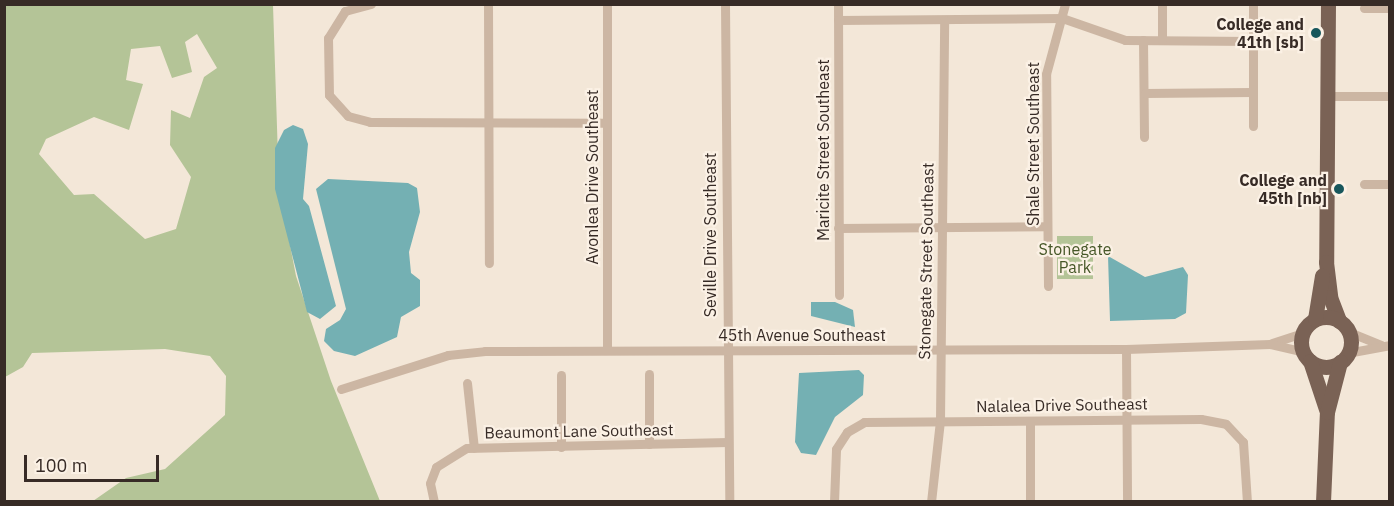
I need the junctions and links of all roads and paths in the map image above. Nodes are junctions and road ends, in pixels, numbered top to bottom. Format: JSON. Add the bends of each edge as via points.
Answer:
{"nodes":[{"id":1,"x":371,"y":4,"type":"edge"},
{"id":2,"x":488,"y":4,"type":"edge"},
{"id":3,"x":607,"y":4,"type":"edge"},
{"id":4,"x":725,"y":4,"type":"edge"},
{"id":5,"x":838,"y":4,"type":"edge"},
{"id":6,"x":1065,"y":4,"type":"edge"},
{"id":7,"x":1162,"y":4,"type":"edge"},
{"id":8,"x":1253,"y":4,"type":"edge"},
{"id":9,"x":1328,"y":4,"type":"edge"},
{"id":10,"x":1364,"y":8,"type":"dead end"},
{"id":11,"x":1389,"y":8,"type":"edge"},
{"id":12,"x":1062,"y":18,"type":"junction"},
{"id":13,"x":838,"y":20,"type":"junction"},
{"id":14,"x":944,"y":20,"type":"junction"},
{"id":15,"x":1143,"y":40,"type":"junction"},
{"id":16,"x":1162,"y":40,"type":"junction"},
{"id":17,"x":1252,"y":40,"type":"junction"},
{"id":18,"x":1252,"y":92,"type":"junction"},
{"id":19,"x":1145,"y":93,"type":"junction"},
{"id":20,"x":1328,"y":96,"type":"junction"},
{"id":21,"x":1389,"y":96,"type":"edge"},
{"id":22,"x":489,"y":123,"type":"junction"},
{"id":23,"x":606,"y":123,"type":"junction"},
{"id":24,"x":1253,"y":126,"type":"dead end"},
{"id":25,"x":1144,"y":137,"type":"dead end"},
{"id":26,"x":1364,"y":184,"type":"dead end"},
{"id":27,"x":1389,"y":184,"type":"edge"},
{"id":28,"x":1047,"y":226,"type":"junction"},
{"id":29,"x":941,"y":227,"type":"junction"},
{"id":30,"x":838,"y":228,"type":"junction"},
{"id":31,"x":1326,"y":262,"type":"junction"},
{"id":32,"x":489,"y":263,"type":"dead end"},
{"id":33,"x":1048,"y":286,"type":"dead end"},
{"id":34,"x":839,"y":295,"type":"dead end"},
{"id":35,"x":1315,"y":319,"type":"junction"},
{"id":36,"x":1344,"y":327,"type":"junction"},
{"id":37,"x":1303,"y":333,"type":"junction"},
{"id":38,"x":1270,"y":344,"type":"junction"},
{"id":39,"x":1385,"y":345,"type":"edge"},
{"id":40,"x":939,"y":349,"type":"junction"},
{"id":41,"x":1126,"y":349,"type":"junction"},
{"id":42,"x":607,"y":350,"type":"junction"},
{"id":43,"x":725,"y":351,"type":"junction"},
{"id":44,"x":1307,"y":357,"type":"junction"},
{"id":45,"x":1344,"y":358,"type":"junction"},
{"id":46,"x":649,"y":374,"type":"dead end"},
{"id":47,"x":561,"y":375,"type":"dead end"},
{"id":48,"x":467,"y":382,"type":"dead end"},
{"id":49,"x":341,"y":388,"type":"dead end"},
{"id":50,"x":1327,"y":412,"type":"junction"},
{"id":51,"x":1127,"y":419,"type":"junction"},
{"id":52,"x":940,"y":420,"type":"junction"},
{"id":53,"x":1030,"y":423,"type":"junction"},
{"id":54,"x":728,"y":442,"type":"junction"},
{"id":55,"x":649,"y":444,"type":"junction"},
{"id":56,"x":561,"y":447,"type":"junction"},
{"id":57,"x":474,"y":448,"type":"junction"},
{"id":58,"x":1328,"y":477,"type":"junction"},
{"id":59,"x":434,"y":501,"type":"edge"},
{"id":60,"x":729,"y":501,"type":"edge"},
{"id":61,"x":834,"y":501,"type":"edge"},
{"id":62,"x":931,"y":501,"type":"edge"},
{"id":63,"x":1030,"y":501,"type":"edge"},
{"id":64,"x":1127,"y":501,"type":"edge"},
{"id":65,"x":1247,"y":501,"type":"edge"},
{"id":66,"x":1323,"y":501,"type":"edge"},
{"id":67,"x":1334,"y":501,"type":"edge"}],
"edges":[{"from":1,"to":22,"type":"street","via":[[345,11],[331,28],[327,86],[340,111],[370,122]]},
{"from":2,"to":22,"type":"street"},
{"from":3,"to":23,"type":"street","name":"Avonlea Drive Southeast"},
{"from":4,"to":43,"type":"street","name":"Seville Drive Southeast"},
{"from":5,"to":13,"type":"street","name":"Maricite Street Southeast"},
{"from":6,"to":12,"type":"street","name":"Shale Street Southeast"},
{"from":7,"to":16,"type":"street"},
{"from":8,"to":17,"type":"street"},
{"from":9,"to":20,"type":"main road"},
{"from":10,"to":11,"type":"street"},
{"from":12,"to":14,"type":"street"},
{"from":12,"to":15,"type":"street","via":[[1125,40]]},
{"from":12,"to":28,"type":"street","name":"Shale Street Southeast","via":[[1046,74]]},
{"from":13,"to":14,"type":"street"},
{"from":13,"to":30,"type":"street","name":"Maricite Street Southeast"},
{"from":14,"to":29,"type":"street","name":"Stonegate Street Southeast"},
{"from":15,"to":16,"type":"street"},
{"from":15,"to":19,"type":"street"},
{"from":16,"to":17,"type":"street"},
{"from":17,"to":18,"type":"street"},
{"from":18,"to":19,"type":"street"},
{"from":18,"to":24,"type":"street"},
{"from":19,"to":25,"type":"street"},
{"from":20,"to":21,"type":"street"},
{"from":20,"to":31,"type":"main road"},
{"from":22,"to":23,"type":"street"},
{"from":22,"to":32,"type":"street"},
{"from":23,"to":42,"type":"street","name":"Avonlea Drive Southeast"},
{"from":26,"to":27,"type":"street"},
{"from":28,"to":29,"type":"street"},
{"from":28,"to":33,"type":"street","name":"Shale Street Southeast"},
{"from":29,"to":30,"type":"street"},
{"from":29,"to":40,"type":"street","name":"Stonegate Street Southeast"},
{"from":30,"to":34,"type":"street","name":"Maricite Street Southeast"},
{"from":31,"to":35,"type":"main road"},
{"from":31,"to":36,"type":"main road","via":[[1330,297]]},
{"from":35,"to":36,"type":"main road"},
{"from":35,"to":37,"type":"main road"},
{"from":36,"to":39,"type":"street"},
{"from":36,"to":45,"type":"main road"},
{"from":37,"to":38,"type":"street","name":"45th Avenue Southeast"},
{"from":37,"to":44,"type":"main road"},
{"from":38,"to":41,"type":"street","name":"45th Avenue Southeast"},
{"from":38,"to":44,"type":"street","name":"45th Avenue Southeast"},
{"from":39,"to":45,"type":"street"},
{"from":40,"to":41,"type":"street","name":"45th Avenue Southeast"},
{"from":40,"to":43,"type":"street","name":"45th Avenue Southeast"},
{"from":40,"to":52,"type":"street","name":"Stonegate Street Southeast"},
{"from":41,"to":51,"type":"street"},
{"from":42,"to":43,"type":"street","name":"45th Avenue Southeast"},
{"from":42,"to":49,"type":"street","name":"45th Avenue Southeast","via":[[448,355]]},
{"from":43,"to":54,"type":"street","name":"Seville Drive Southeast"},
{"from":44,"to":45,"type":"main road","via":[[1327,366]]},
{"from":44,"to":50,"type":"main road"},
{"from":45,"to":50,"type":"main road"},
{"from":46,"to":55,"type":"street"},
{"from":47,"to":56,"type":"street"},
{"from":48,"to":57,"type":"street"},
{"from":50,"to":58,"type":"main road"},
{"from":51,"to":53,"type":"street","name":"Nalalea Drive Southeast"},
{"from":51,"to":64,"type":"street"},
{"from":51,"to":65,"type":"street","name":"Nalalea Drive Southeast","via":[[1211,420],[1232,429],[1246,453]]},
{"from":52,"to":53,"type":"street","name":"Nalalea Drive Southeast"},
{"from":52,"to":61,"type":"street","name":"Nalalea Drive Southeast","via":[[870,421],[855,427],[836,449]]},
{"from":52,"to":62,"type":"street","name":"Stonegate Street Southeast"},
{"from":53,"to":63,"type":"street"},
{"from":54,"to":55,"type":"street","name":"Beaumont Lane Southeast"},
{"from":54,"to":60,"type":"street","name":"Seville Drive Southeast"},
{"from":55,"to":56,"type":"street","name":"Beaumont Lane Southeast"},
{"from":56,"to":57,"type":"street","name":"Beaumont Lane Southeast"},
{"from":57,"to":59,"type":"street","name":"Beaumont Lane Southeast","via":[[459,450],[436,467],[430,483]]},
{"from":58,"to":66,"type":"main road"},
{"from":58,"to":67,"type":"main road"}]}
